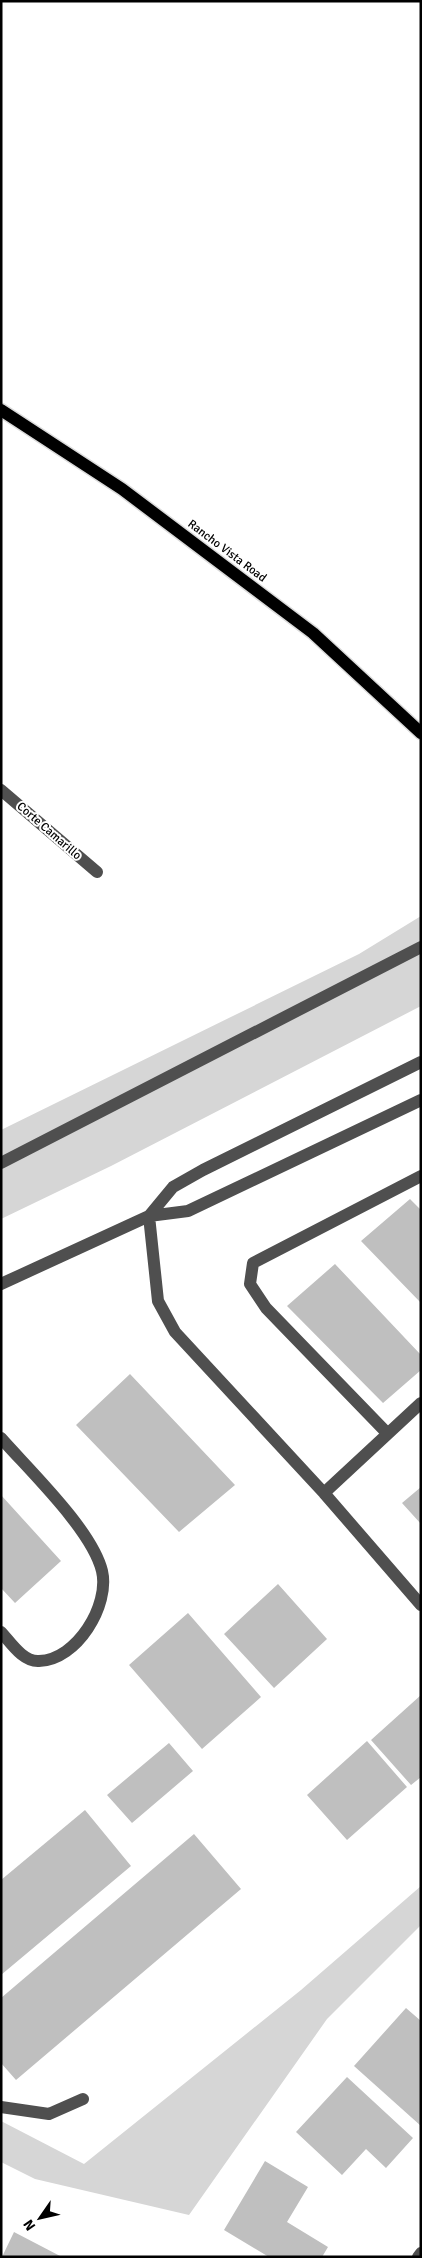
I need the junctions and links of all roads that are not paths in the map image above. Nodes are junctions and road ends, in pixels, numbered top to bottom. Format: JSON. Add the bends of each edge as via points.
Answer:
{"nodes":[{"id":1,"x":1,"y":410,"type":"edge"},
{"id":2,"x":421,"y":732,"type":"edge"},
{"id":3,"x":1,"y":790,"type":"edge"},
{"id":4,"x":97,"y":872,"type":"dead end"},
{"id":5,"x":421,"y":947,"type":"edge"},
{"id":6,"x":421,"y":1062,"type":"edge"},
{"id":7,"x":421,"y":1100,"type":"edge"},
{"id":8,"x":1,"y":1163,"type":"edge"},
{"id":9,"x":421,"y":1176,"type":"edge"},
{"id":10,"x":149,"y":1216,"type":"junction"},
{"id":11,"x":1,"y":1284,"type":"edge"},
{"id":12,"x":421,"y":1403,"type":"edge"},
{"id":13,"x":387,"y":1433,"type":"junction"},
{"id":14,"x":1,"y":1438,"type":"edge"},
{"id":15,"x":324,"y":1494,"type":"junction"},
{"id":16,"x":421,"y":1605,"type":"edge"},
{"id":17,"x":1,"y":1632,"type":"edge"},
{"id":18,"x":83,"y":2099,"type":"dead end"},
{"id":19,"x":1,"y":2107,"type":"edge"},
{"id":20,"x":421,"y":2253,"type":"edge"},
{"id":21,"x":418,"y":2257,"type":"edge"}],
"edges":[{"from":1,"to":2,"type":"main road","name":"Rancho Vista Road","via":[[122,489],[313,634]]},
{"from":3,"to":4,"type":"street","name":"Corte Camarillo"},
{"from":5,"to":8,"type":"street"},
{"from":6,"to":10,"type":"street","via":[[203,1170],[173,1187]]},
{"from":7,"to":10,"type":"street","via":[[188,1211]]},
{"from":9,"to":13,"type":"street","via":[[253,1264],[250,1284],[266,1308]]},
{"from":10,"to":11,"type":"street"},
{"from":10,"to":15,"type":"street","via":[[158,1301],[175,1332]]},
{"from":12,"to":13,"type":"street"},
{"from":13,"to":15,"type":"street"},
{"from":14,"to":17,"type":"street","via":[[76,1522],[96,1552],[103,1572],[103,1591],[96,1614],[82,1639],[63,1654],[39,1662],[23,1656]]},
{"from":15,"to":16,"type":"street"},
{"from":18,"to":19,"type":"street","via":[[49,2114]]},
{"from":20,"to":21,"type":"street"}]}
